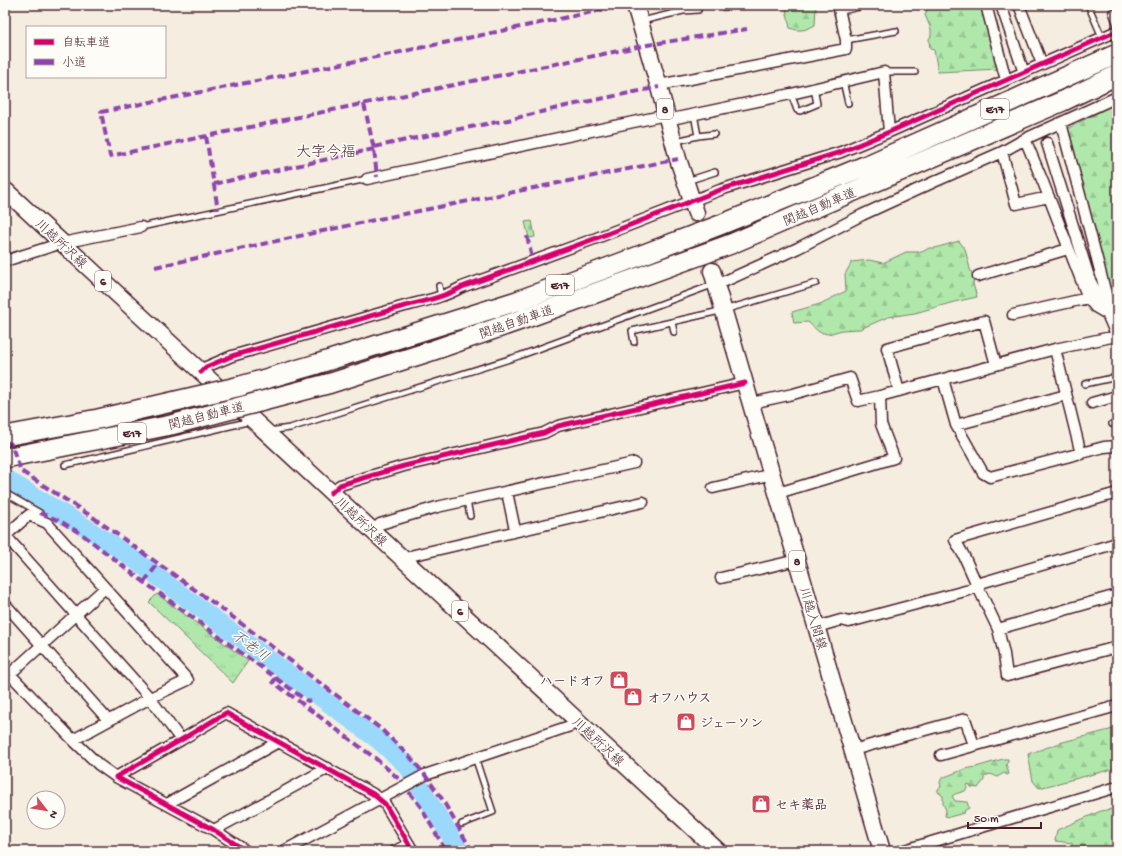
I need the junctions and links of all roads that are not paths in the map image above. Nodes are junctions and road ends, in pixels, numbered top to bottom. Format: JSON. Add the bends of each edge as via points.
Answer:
{"nodes":[{"id":1,"x":635,"y":5,"type":"edge"},
{"id":2,"x":857,"y":5,"type":"edge"},
{"id":3,"x":986,"y":5,"type":"edge"},
{"id":4,"x":1001,"y":5,"type":"edge"},
{"id":5,"x":1019,"y":5,"type":"edge"},
{"id":6,"x":839,"y":7,"type":"edge"},
{"id":7,"x":1089,"y":8,"type":"dead end"},
{"id":8,"x":698,"y":10,"type":"dead end"},
{"id":9,"x":1112,"y":12,"type":"dead end"},
{"id":10,"x":640,"y":21,"type":"junction"},
{"id":11,"x":1117,"y":25,"type":"edge"},
{"id":12,"x":896,"y":31,"type":"dead end"},
{"id":13,"x":1117,"y":31,"type":"edge"},
{"id":14,"x":1102,"y":37,"type":"junction"},
{"id":15,"x":846,"y":40,"type":"junction"},
{"id":16,"x":1117,"y":54,"type":"edge"},
{"id":17,"x":1042,"y":64,"type":"junction"},
{"id":18,"x":1022,"y":67,"type":"tunnel mouth"},
{"id":19,"x":884,"y":72,"type":"junction"},
{"id":20,"x":915,"y":72,"type":"dead end"},
{"id":21,"x":1117,"y":75,"type":"edge"},
{"id":22,"x":1006,"y":80,"type":"junction"},
{"id":23,"x":844,"y":81,"type":"junction"},
{"id":24,"x":659,"y":85,"type":"junction"},
{"id":25,"x":814,"y":88,"type":"junction"},
{"id":26,"x":791,"y":94,"type":"junction"},
{"id":27,"x":1117,"y":97,"type":"edge"},
{"id":28,"x":848,"y":103,"type":"dead end"},
{"id":29,"x":694,"y":114,"type":"junction"},
{"id":30,"x":667,"y":117,"type":"junction"},
{"id":31,"x":1061,"y":123,"type":"junction"},
{"id":32,"x":889,"y":132,"type":"junction"},
{"id":33,"x":714,"y":134,"type":"dead end"},
{"id":34,"x":698,"y":136,"type":"junction"},
{"id":35,"x":1026,"y":139,"type":"junction"},
{"id":36,"x":674,"y":142,"type":"junction"},
{"id":37,"x":1047,"y":143,"type":"tunnel mouth"},
{"id":38,"x":1002,"y":152,"type":"junction"},
{"id":39,"x":715,"y":172,"type":"dead end"},
{"id":40,"x":367,"y":179,"type":"joint"},
{"id":41,"x":686,"y":181,"type":"junction"},
{"id":42,"x":5,"y":190,"type":"edge"},
{"id":43,"x":1049,"y":197,"type":"junction"},
{"id":44,"x":694,"y":207,"type":"junction"},
{"id":45,"x":141,"y":227,"type":"joint"},
{"id":46,"x":62,"y":243,"type":"junction"},
{"id":47,"x":1068,"y":249,"type":"junction"},
{"id":48,"x":5,"y":261,"type":"edge"},
{"id":49,"x":978,"y":276,"type":"dead end"},
{"id":50,"x":714,"y":278,"type":"junction"},
{"id":51,"x":816,"y":283,"type":"dead end"},
{"id":52,"x":439,"y":286,"type":"dead end"},
{"id":53,"x":441,"y":297,"type":"junction"},
{"id":54,"x":1088,"y":298,"type":"junction"},
{"id":55,"x":724,"y":310,"type":"junction"},
{"id":56,"x":1112,"y":313,"type":"edge"},
{"id":57,"x":1013,"y":315,"type":"dead end"},
{"id":58,"x":672,"y":322,"type":"junction"},
{"id":59,"x":674,"y":332,"type":"dead end"},
{"id":60,"x":1117,"y":336,"type":"edge"},
{"id":61,"x":634,"y":342,"type":"dead end"},
{"id":62,"x":1055,"y":349,"type":"junction"},
{"id":63,"x":996,"y":365,"type":"junction"},
{"id":64,"x":201,"y":372,"type":"junction"},
{"id":65,"x":1117,"y":377,"type":"edge"},
{"id":66,"x":943,"y":379,"type":"junction"},
{"id":67,"x":745,"y":383,"type":"junction"},
{"id":68,"x":1085,"y":384,"type":"dead end"},
{"id":69,"x":899,"y":391,"type":"junction"},
{"id":70,"x":1066,"y":395,"type":"junction"},
{"id":71,"x":880,"y":396,"type":"junction"},
{"id":72,"x":1117,"y":396,"type":"edge"},
{"id":73,"x":752,"y":403,"type":"junction"},
{"id":74,"x":1092,"y":403,"type":"dead end"},
{"id":75,"x":256,"y":412,"type":"junction"},
{"id":76,"x":956,"y":425,"type":"junction"},
{"id":77,"x":266,"y":432,"type":"junction"},
{"id":78,"x":5,"y":436,"type":"edge"},
{"id":79,"x":1117,"y":446,"type":"edge"},
{"id":80,"x":1081,"y":454,"type":"junction"},
{"id":81,"x":5,"y":458,"type":"edge"},
{"id":82,"x":634,"y":463,"type":"dead end"},
{"id":83,"x":65,"y":465,"type":"dead end"},
{"id":84,"x":773,"y":474,"type":"junction"},
{"id":85,"x":713,"y":488,"type":"dead end"},
{"id":86,"x":507,"y":492,"type":"junction"},
{"id":87,"x":5,"y":493,"type":"edge"},
{"id":88,"x":332,"y":493,"type":"junction"},
{"id":89,"x":778,"y":493,"type":"junction"},
{"id":90,"x":1117,"y":493,"type":"edge"},
{"id":91,"x":467,"y":501,"type":"junction"},
{"id":92,"x":643,"y":502,"type":"dead end"},
{"id":93,"x":470,"y":516,"type":"dead end"},
{"id":94,"x":38,"y":518,"type":"junction"},
{"id":95,"x":514,"y":530,"type":"junction"},
{"id":96,"x":373,"y":531,"type":"junction"},
{"id":97,"x":5,"y":536,"type":"edge"},
{"id":98,"x":1117,"y":543,"type":"edge"},
{"id":99,"x":404,"y":560,"type":"junction"},
{"id":100,"x":797,"y":560,"type":"junction"},
{"id":101,"x":721,"y":578,"type":"dead end"},
{"id":102,"x":977,"y":585,"type":"junction"},
{"id":103,"x":104,"y":588,"type":"junction"},
{"id":104,"x":1117,"y":595,"type":"edge"},
{"id":105,"x":5,"y":604,"type":"edge"},
{"id":106,"x":76,"y":614,"type":"junction"},
{"id":107,"x":817,"y":627,"type":"junction"},
{"id":108,"x":998,"y":629,"type":"junction"},
{"id":109,"x":42,"y":645,"type":"junction"},
{"id":110,"x":1117,"y":647,"type":"edge"},
{"id":111,"x":8,"y":671,"type":"edge"},
{"id":112,"x":150,"y":698,"type":"junction"},
{"id":113,"x":1117,"y":706,"type":"edge"},
{"id":114,"x":108,"y":720,"type":"junction"},
{"id":115,"x":578,"y":721,"type":"junction"},
{"id":116,"x":73,"y":740,"type":"junction"},
{"id":117,"x":181,"y":740,"type":"junction"},
{"id":118,"x":278,"y":742,"type":"junction"},
{"id":119,"x":974,"y":745,"type":"junction"},
{"id":120,"x":853,"y":750,"type":"junction"},
{"id":121,"x":941,"y":755,"type":"dead end"},
{"id":122,"x":476,"y":757,"type":"junction"},
{"id":123,"x":328,"y":768,"type":"junction"},
{"id":124,"x":116,"y":776,"type":"junction"},
{"id":125,"x":1117,"y":787,"type":"edge"},
{"id":126,"x":380,"y":799,"type":"junction"},
{"id":127,"x":167,"y":804,"type":"junction"},
{"id":128,"x":462,"y":824,"type":"dead end"},
{"id":129,"x":214,"y":830,"type":"junction"},
{"id":130,"x":411,"y":847,"type":"edge"},
{"id":131,"x":246,"y":851,"type":"edge"},
{"id":132,"x":284,"y":851,"type":"edge"},
{"id":133,"x":395,"y":851,"type":"edge"},
{"id":134,"x":718,"y":851,"type":"edge"},
{"id":135,"x":882,"y":851,"type":"edge"},
{"id":136,"x":901,"y":851,"type":"edge"}],
"edges":[{"from":1,"to":10,"type":"main road","number":"8"},
{"from":2,"to":6,"type":"street"},
{"from":3,"to":22,"type":"street"},
{"from":4,"to":18,"type":"street"},
{"from":5,"to":17,"type":"street"},
{"from":6,"to":15,"type":"street"},
{"from":7,"to":14,"type":"lane"},
{"from":8,"to":10,"type":"lane"},
{"from":9,"to":11,"type":"lane"},
{"from":10,"to":24,"type":"main road","number":"8"},
{"from":12,"to":15,"type":"lane"},
{"from":13,"to":14,"type":"street"},
{"from":14,"to":17,"type":"street"},
{"from":15,"to":24,"type":"street","via":[[846,49]]},
{"from":16,"to":78,"type":"highway","name":"関越自動車道","number":"E17","bridge":true,"via":[[872,163],[720,225],[518,301],[240,386],[98,419]]},
{"from":17,"to":22,"type":"street"},
{"from":19,"to":20,"type":"lane"},
{"from":19,"to":23,"type":"street"},
{"from":19,"to":32,"type":"street"},
{"from":21,"to":75,"type":"highway","name":"関越自動車道","number":"E17","via":[[1063,101],[731,244],[544,312],[331,383]]},
{"from":22,"to":32,"type":"street"},
{"from":23,"to":25,"type":"street"},
{"from":23,"to":28,"type":"lane"},
{"from":24,"to":30,"type":"main road","number":"8"},
{"from":25,"to":26,"type":"street"},
{"from":25,"to":26,"type":"lane","via":[[817,104],[800,111],[797,110]]},
{"from":26,"to":29,"type":"street"},
{"from":27,"to":31,"type":"street"},
{"from":29,"to":30,"type":"street"},
{"from":29,"to":34,"type":"lane"},
{"from":30,"to":36,"type":"main road","number":"8"},
{"from":30,"to":40,"type":"street"},
{"from":31,"to":35,"type":"street"},
{"from":31,"to":56,"type":"street"},
{"from":32,"to":44,"type":"street","via":[[841,152],[720,190]]},
{"from":33,"to":34,"type":"lane"},
{"from":34,"to":36,"type":"lane"},
{"from":35,"to":38,"type":"street"},
{"from":35,"to":43,"type":"street"},
{"from":36,"to":41,"type":"main road","number":"8"},
{"from":37,"to":56,"type":"street","via":[[1090,280]]},
{"from":38,"to":43,"type":"street","via":[[1016,204]]},
{"from":38,"to":50,"type":"street","via":[[936,180],[723,282]]},
{"from":39,"to":41,"type":"lane"},
{"from":40,"to":45,"type":"lane"},
{"from":41,"to":44,"type":"main road","number":"8"},
{"from":42,"to":46,"type":"main road","name":"川越所沢線","number":"6"},
{"from":43,"to":47,"type":"street"},
{"from":44,"to":53,"type":"street","via":[[628,227]]},
{"from":45,"to":46,"type":"street"},
{"from":46,"to":48,"type":"street"},
{"from":46,"to":64,"type":"main road","name":"川越所沢線","number":"6"},
{"from":47,"to":49,"type":"street"},
{"from":47,"to":54,"type":"street"},
{"from":50,"to":55,"type":"main road","name":"川越入間線","number":"8"},
{"from":50,"to":77,"type":"lane","via":[[519,356],[290,428]]},
{"from":51,"to":55,"type":"lane"},
{"from":52,"to":53,"type":"lane"},
{"from":53,"to":64,"type":"street","via":[[232,356],[206,367]]},
{"from":54,"to":56,"type":"street","via":[[1096,307]]},
{"from":54,"to":57,"type":"street"},
{"from":55,"to":58,"type":"lane"},
{"from":55,"to":67,"type":"main road","name":"川越入間線","number":"8"},
{"from":56,"to":60,"type":"street"},
{"from":58,"to":59,"type":"lane"},
{"from":58,"to":61,"type":"lane","via":[[632,331]]},
{"from":60,"to":62,"type":"street"},
{"from":62,"to":63,"type":"street"},
{"from":62,"to":70,"type":"street"},
{"from":63,"to":66,"type":"street"},
{"from":63,"to":69,"type":"street","via":[[984,321],[887,348]]},
{"from":64,"to":75,"type":"main road","name":"川越所沢線","number":"6"},
{"from":65,"to":68,"type":"lane"},
{"from":66,"to":69,"type":"street"},
{"from":66,"to":76,"type":"street"},
{"from":67,"to":73,"type":"main road","name":"川越入間線","number":"8"},
{"from":67,"to":88,"type":"street","via":[[558,426],[527,439],[449,459],[404,466],[380,476],[340,485]]},
{"from":69,"to":71,"type":"street"},
{"from":70,"to":76,"type":"street"},
{"from":70,"to":80,"type":"street"},
{"from":71,"to":73,"type":"street","via":[[858,401],[850,378]]},
{"from":71,"to":89,"type":"street","via":[[881,424],[894,458]]},
{"from":72,"to":74,"type":"street"},
{"from":73,"to":84,"type":"main road","name":"川越入間線","number":"8"},
{"from":75,"to":77,"type":"main road","name":"川越所沢線","number":"6"},
{"from":75,"to":81,"type":"highway","name":"関越自動車道","number":"E17","bridge":true,"via":[[171,424]]},
{"from":75,"to":83,"type":"lane"},
{"from":76,"to":80,"type":"street","via":[[983,473],[990,477]]},
{"from":77,"to":88,"type":"main road","name":"川越所沢線","number":"6"},
{"from":79,"to":80,"type":"street"},
{"from":82,"to":86,"type":"street"},
{"from":84,"to":85,"type":"street"},
{"from":84,"to":89,"type":"main road","name":"川越入間線","number":"8"},
{"from":86,"to":91,"type":"street"},
{"from":86,"to":95,"type":"street"},
{"from":87,"to":94,"type":"lane","via":[[40,513]]},
{"from":88,"to":96,"type":"main road","name":"川越所沢線","number":"6"},
{"from":89,"to":100,"type":"main road","name":"川越入間線","number":"8"},
{"from":90,"to":102,"type":"street","via":[[955,540]]},
{"from":91,"to":93,"type":"lane"},
{"from":91,"to":96,"type":"street","via":[[380,524]]},
{"from":92,"to":95,"type":"street"},
{"from":94,"to":97,"type":"street","via":[[29,516]]},
{"from":94,"to":103,"type":"street","via":[[47,523]]},
{"from":95,"to":99,"type":"street","via":[[414,555]]},
{"from":96,"to":99,"type":"main road","name":"川越所沢線","number":"6"},
{"from":97,"to":106,"type":"street"},
{"from":98,"to":102,"type":"street"},
{"from":99,"to":115,"type":"main road","name":"川越所沢線","number":"6"},
{"from":100,"to":101,"type":"street"},
{"from":100,"to":107,"type":"main road","name":"川越入間線","number":"8"},
{"from":102,"to":107,"type":"street","via":[[969,590],[849,622],[841,620]]},
{"from":102,"to":108,"type":"street"},
{"from":103,"to":106,"type":"street"},
{"from":103,"to":112,"type":"street","via":[[188,680]]},
{"from":104,"to":108,"type":"street"},
{"from":105,"to":109,"type":"street"},
{"from":106,"to":109,"type":"street"},
{"from":106,"to":112,"type":"street"},
{"from":107,"to":120,"type":"main road","name":"川越入間線","number":"8"},
{"from":108,"to":110,"type":"street","via":[[1007,676]]},
{"from":109,"to":111,"type":"street"},
{"from":109,"to":114,"type":"street"},
{"from":111,"to":116,"type":"street"},
{"from":112,"to":114,"type":"street"},
{"from":112,"to":117,"type":"street"},
{"from":113,"to":119,"type":"street"},
{"from":114,"to":116,"type":"street"},
{"from":115,"to":122,"type":"street","via":[[570,726]]},
{"from":115,"to":134,"type":"main road","name":"川越所沢線","number":"6"},
{"from":116,"to":124,"type":"street","via":[[99,766]]},
{"from":117,"to":118,"type":"street","via":[[226,713]]},
{"from":117,"to":124,"type":"street"},
{"from":118,"to":123,"type":"street"},
{"from":118,"to":127,"type":"street"},
{"from":119,"to":120,"type":"street","via":[[965,719]]},
{"from":119,"to":121,"type":"street"},
{"from":120,"to":135,"type":"main road","name":"川越入間線","number":"8"},
{"from":122,"to":126,"type":"street","via":[[422,776]]},
{"from":122,"to":128,"type":"lane","via":[[493,812]]},
{"from":123,"to":126,"type":"street"},
{"from":123,"to":129,"type":"street"},
{"from":124,"to":127,"type":"street"},
{"from":125,"to":136,"type":"street"},
{"from":126,"to":130,"type":"street"},
{"from":126,"to":132,"type":"street"},
{"from":127,"to":129,"type":"street"},
{"from":129,"to":131,"type":"street"},
{"from":130,"to":133,"type":"street"}]}
